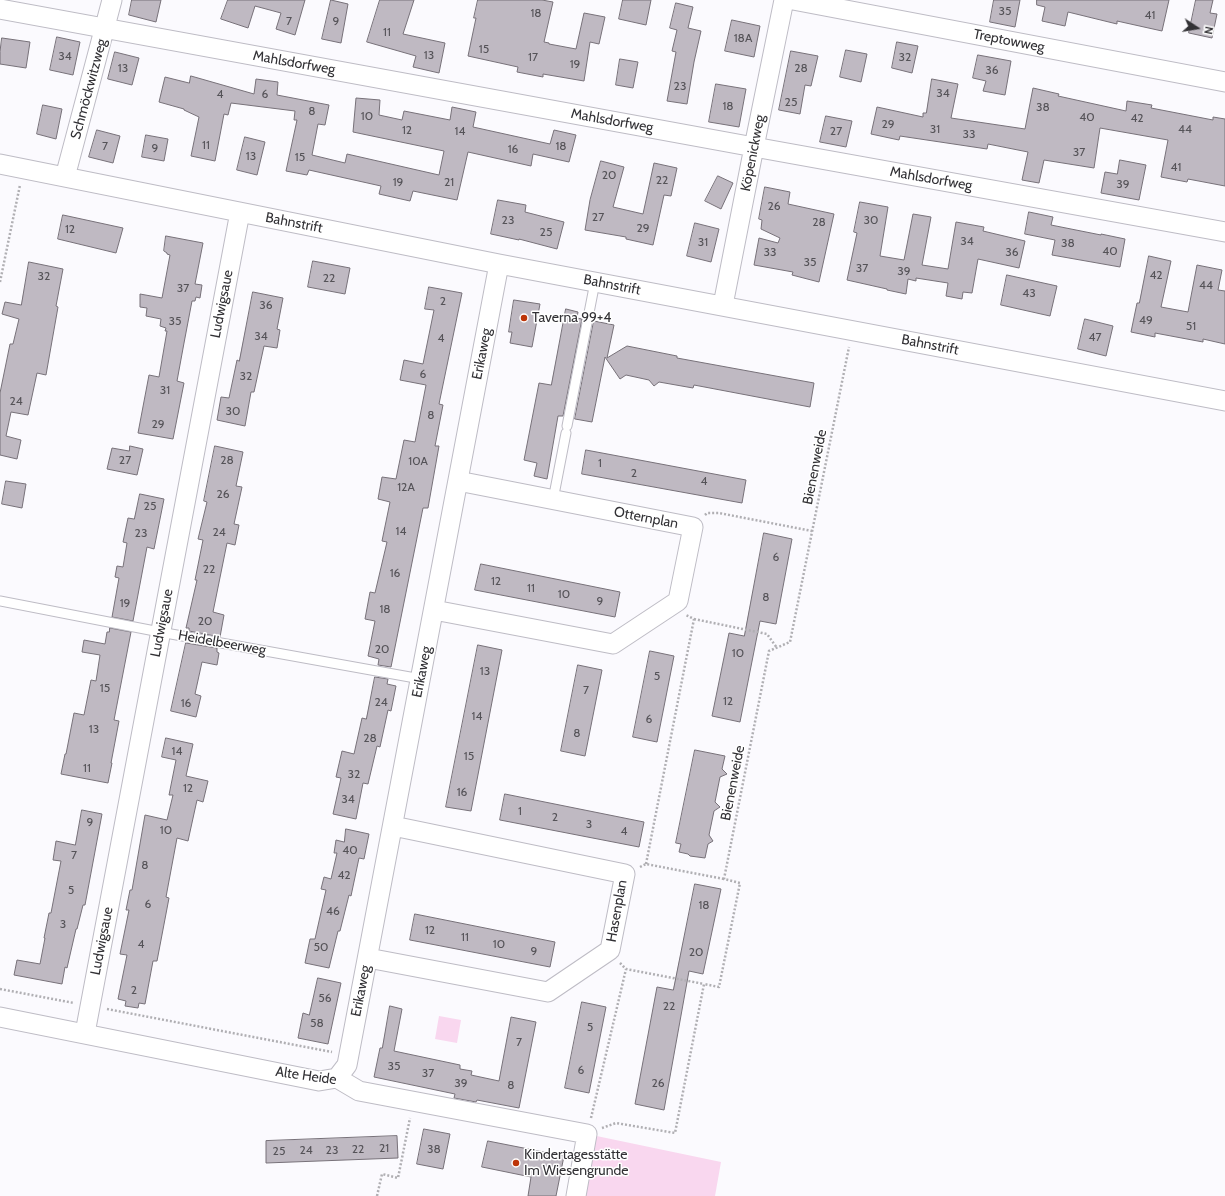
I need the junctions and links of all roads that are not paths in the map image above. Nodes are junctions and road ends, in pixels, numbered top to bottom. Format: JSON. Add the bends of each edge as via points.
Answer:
{"nodes":[{"id":1,"x":112,"y":0,"type":"edge"},
{"id":2,"x":784,"y":0,"type":"edge"},
{"id":3,"x":793,"y":0,"type":"edge"},
{"id":4,"x":0,"y":9,"type":"edge"},
{"id":5,"x":105,"y":28,"type":"junction"},
{"id":6,"x":1225,"y":82,"type":"edge"},
{"id":7,"x":754,"y":147,"type":"junction"},
{"id":8,"x":0,"y":164,"type":"edge"},
{"id":9,"x":66,"y":177,"type":"junction"},
{"id":10,"x":240,"y":212,"type":"junction"},
{"id":11,"x":1225,"y":232,"type":"edge"},
{"id":12,"x":499,"y":264,"type":"junction"},
{"id":13,"x":595,"y":282,"type":"junction"},
{"id":14,"x":723,"y":305,"type":"junction"},
{"id":15,"x":1225,"y":401,"type":"edge"},
{"id":16,"x":458,"y":481,"type":"junction"},
{"id":17,"x":553,"y":500,"type":"junction"},
{"id":18,"x":0,"y":601,"type":"edge"},
{"id":19,"x":434,"y":610,"type":"junction"},
{"id":20,"x":160,"y":632,"type":"junction"},
{"id":21,"x":421,"y":679,"type":"junction"},
{"id":22,"x":393,"y":826,"type":"junction"},
{"id":23,"x":368,"y":958,"type":"junction"},
{"id":24,"x":0,"y":1017,"type":"edge"},
{"id":25,"x":85,"y":1033,"type":"junction"},
{"id":26,"x":337,"y":1078,"type":"junction"},
{"id":27,"x":576,"y":1196,"type":"edge"}],
"edges":[{"from":1,"to":5,"type":"street","name":"Schmöckwitzweg"},
{"from":2,"to":7,"type":"street","name":"Köpenickweg"},
{"from":3,"to":6,"type":"street","name":"Treptowweg"},
{"from":4,"to":5,"type":"street","name":"Mahlsdorfweg"},
{"from":5,"to":7,"type":"street","name":"Mahlsdorfweg"},
{"from":5,"to":9,"type":"street","name":"Schmöckwitzweg"},
{"from":7,"to":11,"type":"street","name":"Mahlsdorfweg"},
{"from":7,"to":14,"type":"street","name":"Köpenickweg"},
{"from":8,"to":9,"type":"street","name":"Bahnstrift"},
{"from":9,"to":10,"type":"street","name":"Bahnstrift"},
{"from":10,"to":12,"type":"street","name":"Bahnstrift"},
{"from":10,"to":20,"type":"street","name":"Ludwigsaue"},
{"from":12,"to":13,"type":"street","name":"Bahnstrift"},
{"from":12,"to":16,"type":"street","name":"Erikaweg"},
{"from":13,"to":14,"type":"street","name":"Bahnstrift"},
{"from":13,"to":17,"type":"lane"},
{"from":14,"to":15,"type":"street","name":"Bahnstrift"},
{"from":16,"to":17,"type":"street","name":"Otternplan"},
{"from":16,"to":19,"type":"street","name":"Erikaweg"},
{"from":17,"to":19,"type":"street","name":"Otternplan","via":[[693,527],[678,601],[613,644]]},
{"from":18,"to":20,"type":"lane","name":"Heidelbeerweg"},
{"from":19,"to":21,"type":"street","name":"Erikaweg"},
{"from":20,"to":21,"type":"lane","name":"Heidelbeerweg"},
{"from":20,"to":25,"type":"street","name":"Ludwigsaue"},
{"from":21,"to":22,"type":"street","name":"Erikaweg"},
{"from":22,"to":23,"type":"street","name":"Erikaweg"},
{"from":22,"to":23,"type":"street","name":"Hasenplan","via":[[625,874],[610,950],[548,992]]},
{"from":23,"to":26,"type":"street","name":"Erikaweg","via":[[347,1065]]},
{"from":24,"to":25,"type":"street","name":"Alte Heide"},
{"from":25,"to":26,"type":"street","name":"Alte Heide","via":[[319,1081]]},
{"from":26,"to":27,"type":"street","name":"Alte Heide","via":[[359,1091],[587,1134]]}]}
